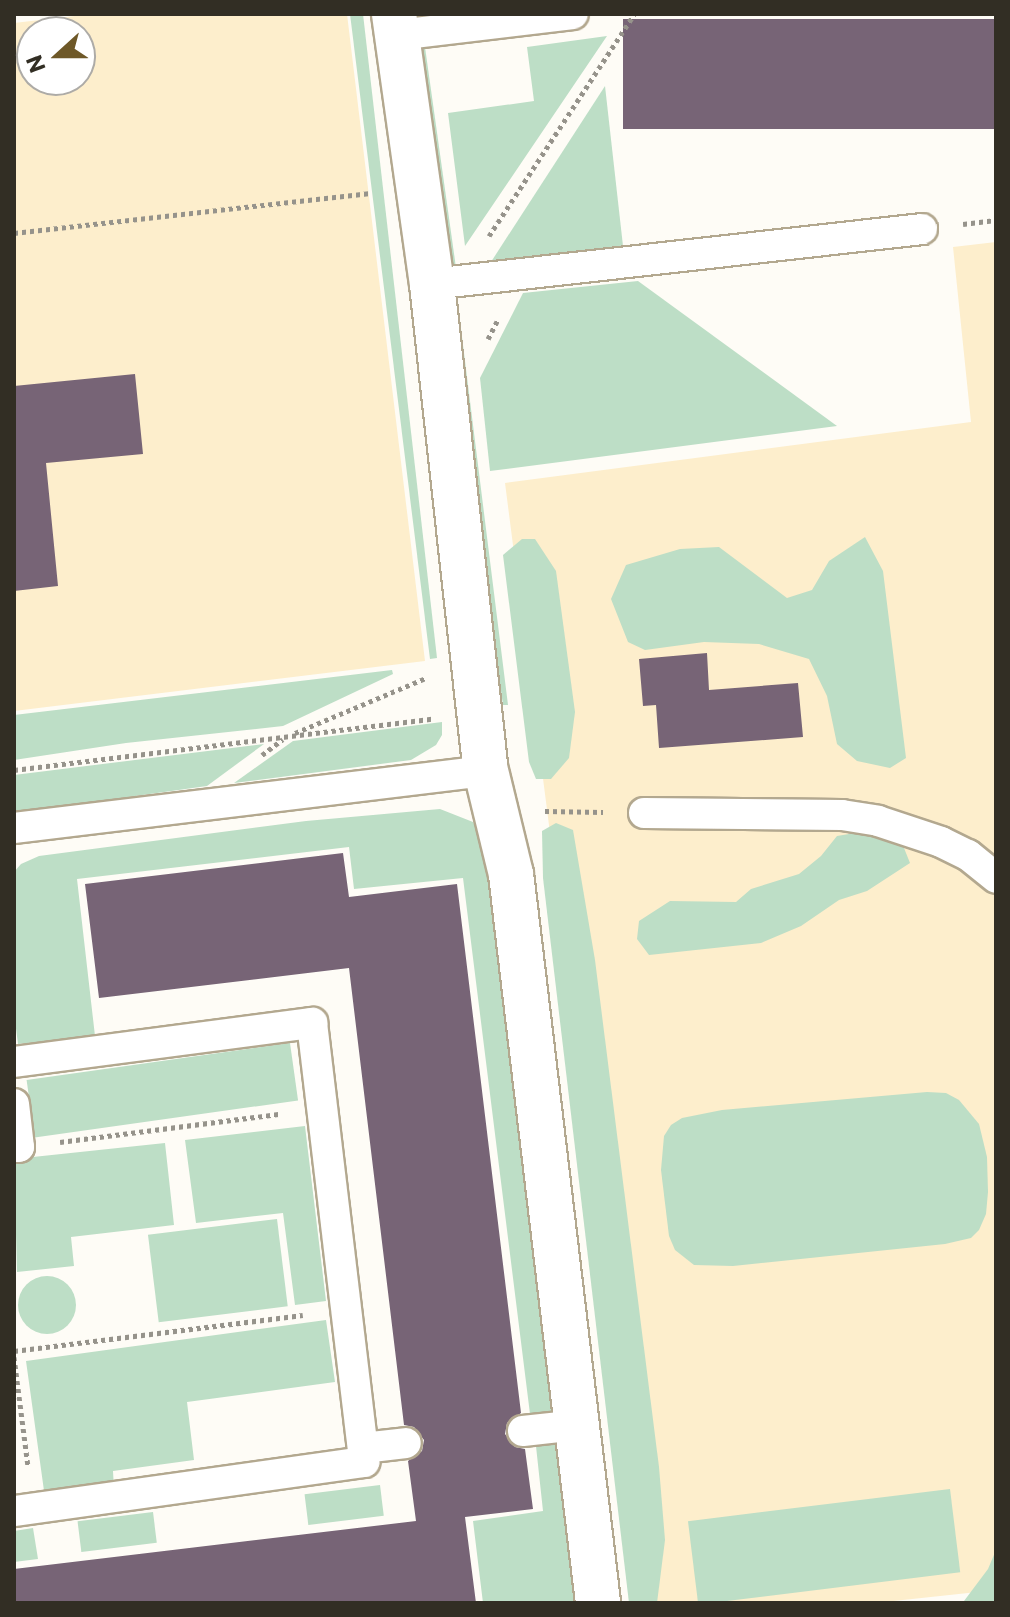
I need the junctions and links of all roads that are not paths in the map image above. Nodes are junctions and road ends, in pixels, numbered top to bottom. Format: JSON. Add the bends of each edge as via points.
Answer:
{"nodes":[{"id":1,"x":573,"y":14,"type":"edge"},
{"id":2,"x":396,"y":24,"type":"edge"},
{"id":3,"x":922,"y":229,"type":"dead end"},
{"id":4,"x":446,"y":282,"type":"junction"},
{"id":5,"x":486,"y":771,"type":"junction"},
{"id":6,"x":644,"y":813,"type":"road end"},
{"id":7,"x":14,"y":828,"type":"edge"},
{"id":8,"x":996,"y":878,"type":"edge"},
{"id":9,"x":14,"y":1062,"type":"edge"},
{"id":10,"x":14,"y":1104,"type":"edge"},
{"id":11,"x":17,"y":1147,"type":"edge"},
{"id":12,"x":577,"y":1425,"type":"junction"},
{"id":13,"x":523,"y":1431,"type":"dead end"},
{"id":14,"x":406,"y":1443,"type":"dead end"},
{"id":15,"x":363,"y":1448,"type":"junction"},
{"id":16,"x":24,"y":1510,"type":"edge"},
{"id":17,"x":598,"y":1603,"type":"edge"}],
"edges":[{"from":1,"to":2,"type":"lane"},
{"from":2,"to":4,"type":"street"},
{"from":3,"to":4,"type":"lane"},
{"from":4,"to":5,"type":"street"},
{"from":5,"to":7,"type":"lane"},
{"from":5,"to":12,"type":"street","via":[[511,874]]},
{"from":6,"to":8,"type":"lane","via":[[804,812],[854,817],[941,842]]},
{"from":9,"to":15,"type":"lane","via":[[312,1023]]},
{"from":10,"to":11,"type":"lane"},
{"from":12,"to":13,"type":"lane"},
{"from":12,"to":17,"type":"street"},
{"from":14,"to":15,"type":"lane"},
{"from":15,"to":16,"type":"lane","via":[[364,1462]]}]}
